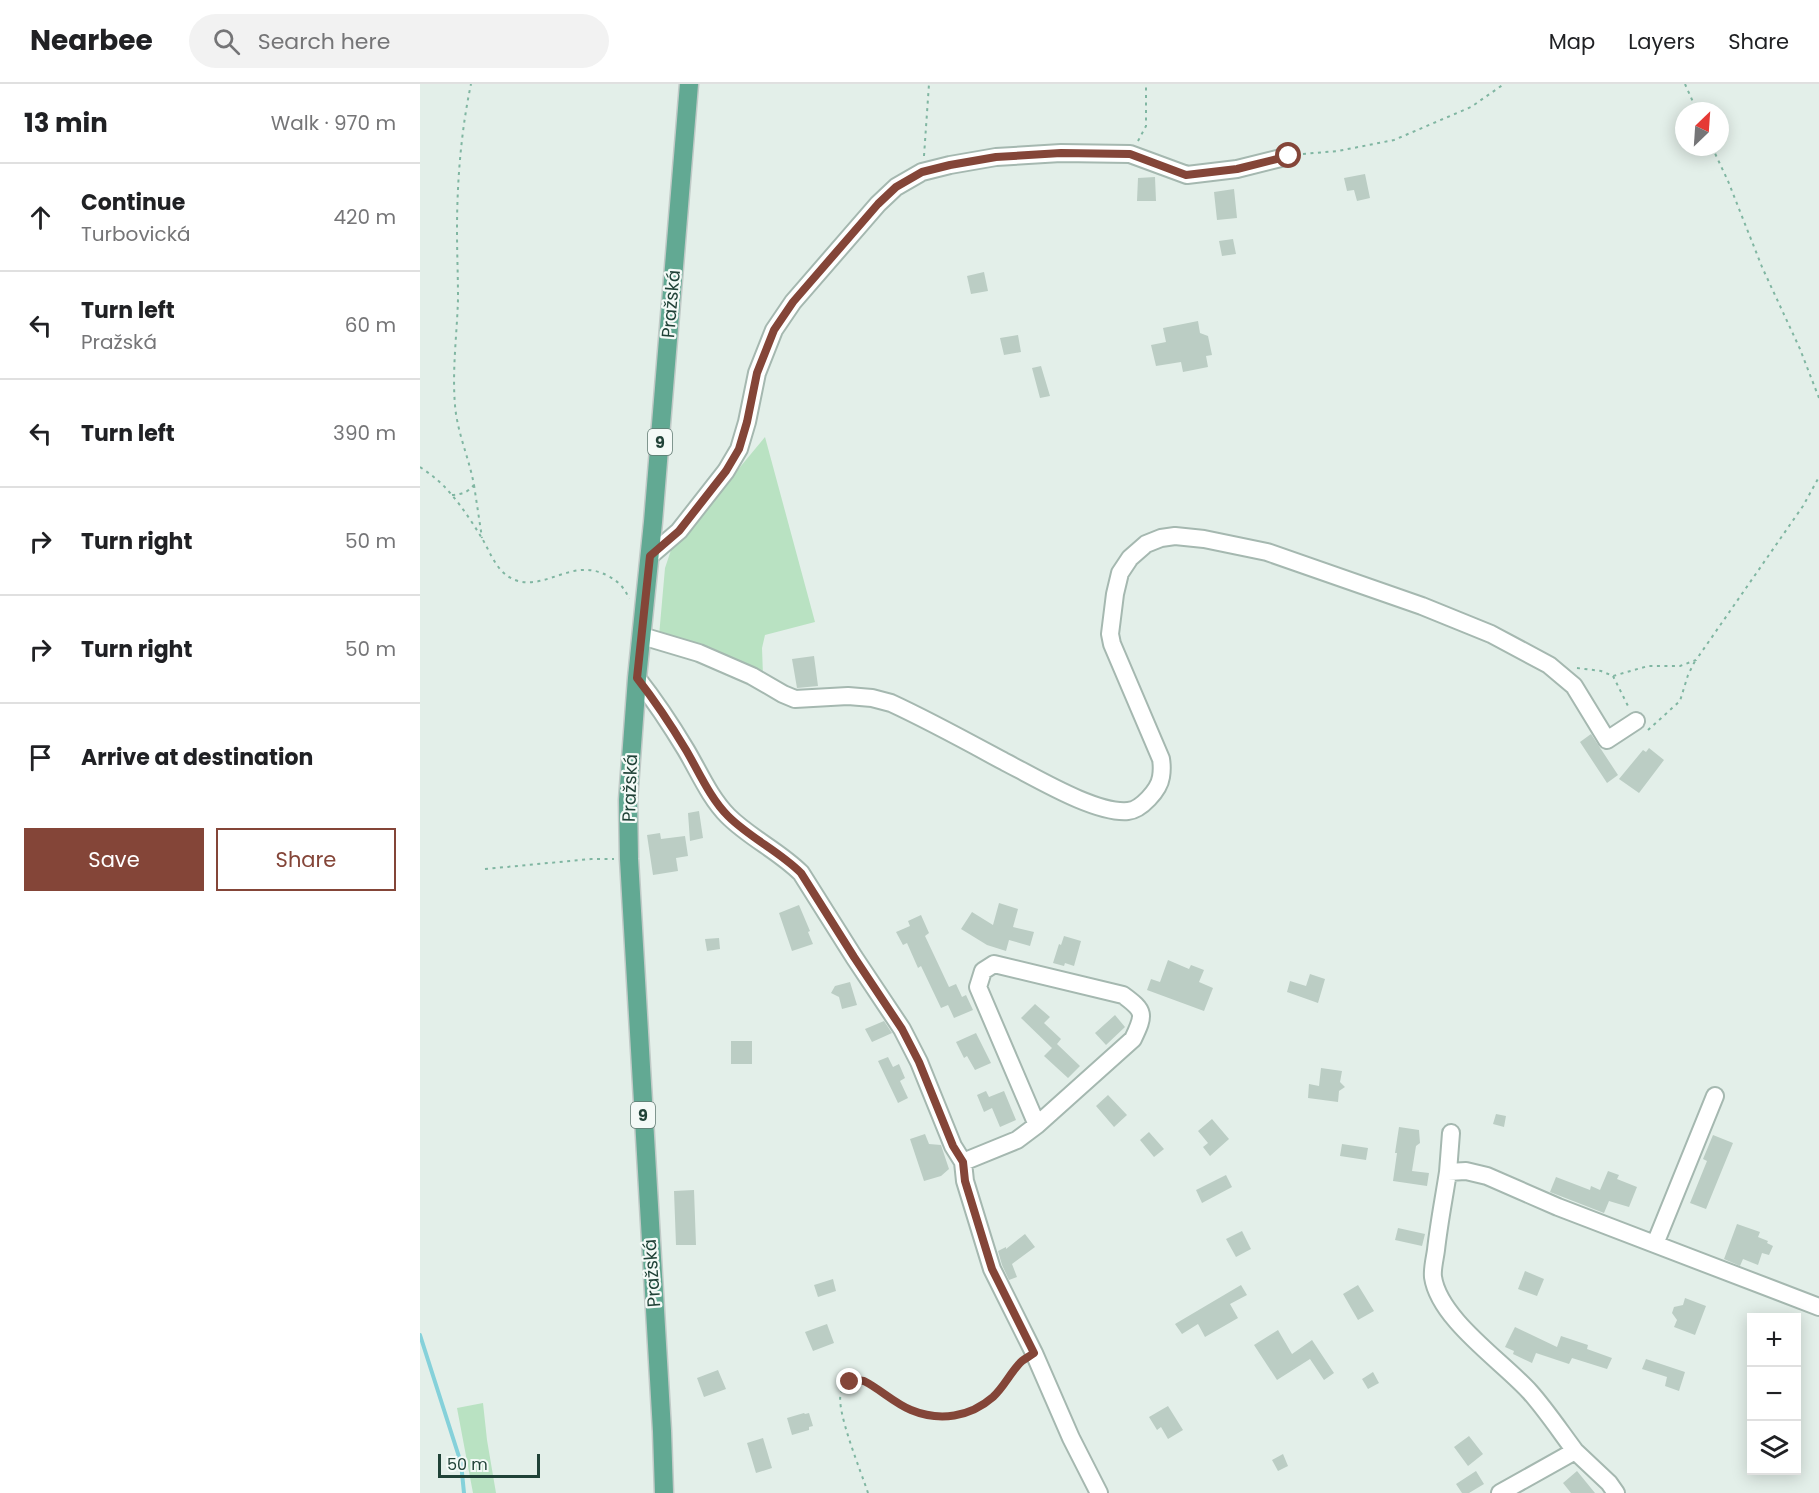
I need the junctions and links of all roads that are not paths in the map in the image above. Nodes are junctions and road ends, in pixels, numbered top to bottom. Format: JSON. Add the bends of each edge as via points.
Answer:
{"nodes":[{"id":1,"x":689,"y":84,"type":"edge"},
{"id":2,"x":1289,"y":156,"type":"road end"},
{"id":3,"x":650,"y":556,"type":"junction"},
{"id":4,"x":642,"y":636,"type":"junction"},
{"id":5,"x":637,"y":678,"type":"junction"},
{"id":6,"x":1636,"y":721,"type":"road end"},
{"id":7,"x":1715,"y":1096,"type":"dead end"},
{"id":8,"x":1037,"y":1125,"type":"junction"},
{"id":9,"x":1451,"y":1133,"type":"dead end"},
{"id":10,"x":963,"y":1162,"type":"junction"},
{"id":11,"x":1448,"y":1172,"type":"junction"},
{"id":12,"x":1654,"y":1244,"type":"junction"},
{"id":13,"x":1819,"y":1307,"type":"edge"},
{"id":14,"x":1575,"y":1450,"type":"junction"},
{"id":15,"x":664,"y":1493,"type":"edge"},
{"id":16,"x":1099,"y":1493,"type":"edge"},
{"id":17,"x":1500,"y":1493,"type":"edge"},
{"id":18,"x":1616,"y":1493,"type":"edge"}],
"edges":[{"from":1,"to":3,"type":"main road","name":"Pražská","number":"9"},
{"from":2,"to":3,"type":"street","via":[[1237,169],[1186,175],[1130,154],[996,157],[922,172],[896,187],[793,302],[774,330],[757,373],[739,449],[679,531]]},
{"from":3,"to":4,"type":"main road","name":"Pražská","number":"9"},
{"from":4,"to":5,"type":"main road","name":"Pražská","number":"9"},
{"from":4,"to":6,"type":"street","via":[[699,653],[795,699],[848,696],[891,703],[1050,785],[1089,803],[1127,812],[1138,809],[1154,792],[1161,779],[1161,759],[1112,644],[1115,594],[1120,573],[1130,558],[1146,544],[1175,536],[1267,552],[1491,634],[1549,665],[1574,686],[1607,740]]},
{"from":5,"to":10,"type":"street","via":[[728,816],[794,865],[806,879],[902,1029]]},
{"from":5,"to":15,"type":"main road","name":"Pražská","number":"9","via":[[628,859]]},
{"from":7,"to":12,"type":"street"},
{"from":8,"to":8,"type":"street","via":[[1134,1039],[1142,1021],[1138,1006],[1123,995],[994,964],[983,971],[978,987]]},
{"from":8,"to":10,"type":"street","via":[[1017,1140]]},
{"from":9,"to":11,"type":"street"},
{"from":10,"to":16,"type":"street","via":[[965,1181],[992,1269]]},
{"from":11,"to":12,"type":"street","via":[[1487,1176]]},
{"from":11,"to":14,"type":"street","via":[[1433,1275],[1437,1291],[1455,1320],[1529,1391]]},
{"from":12,"to":13,"type":"street"},
{"from":14,"to":17,"type":"street"},
{"from":14,"to":18,"type":"street"}]}
